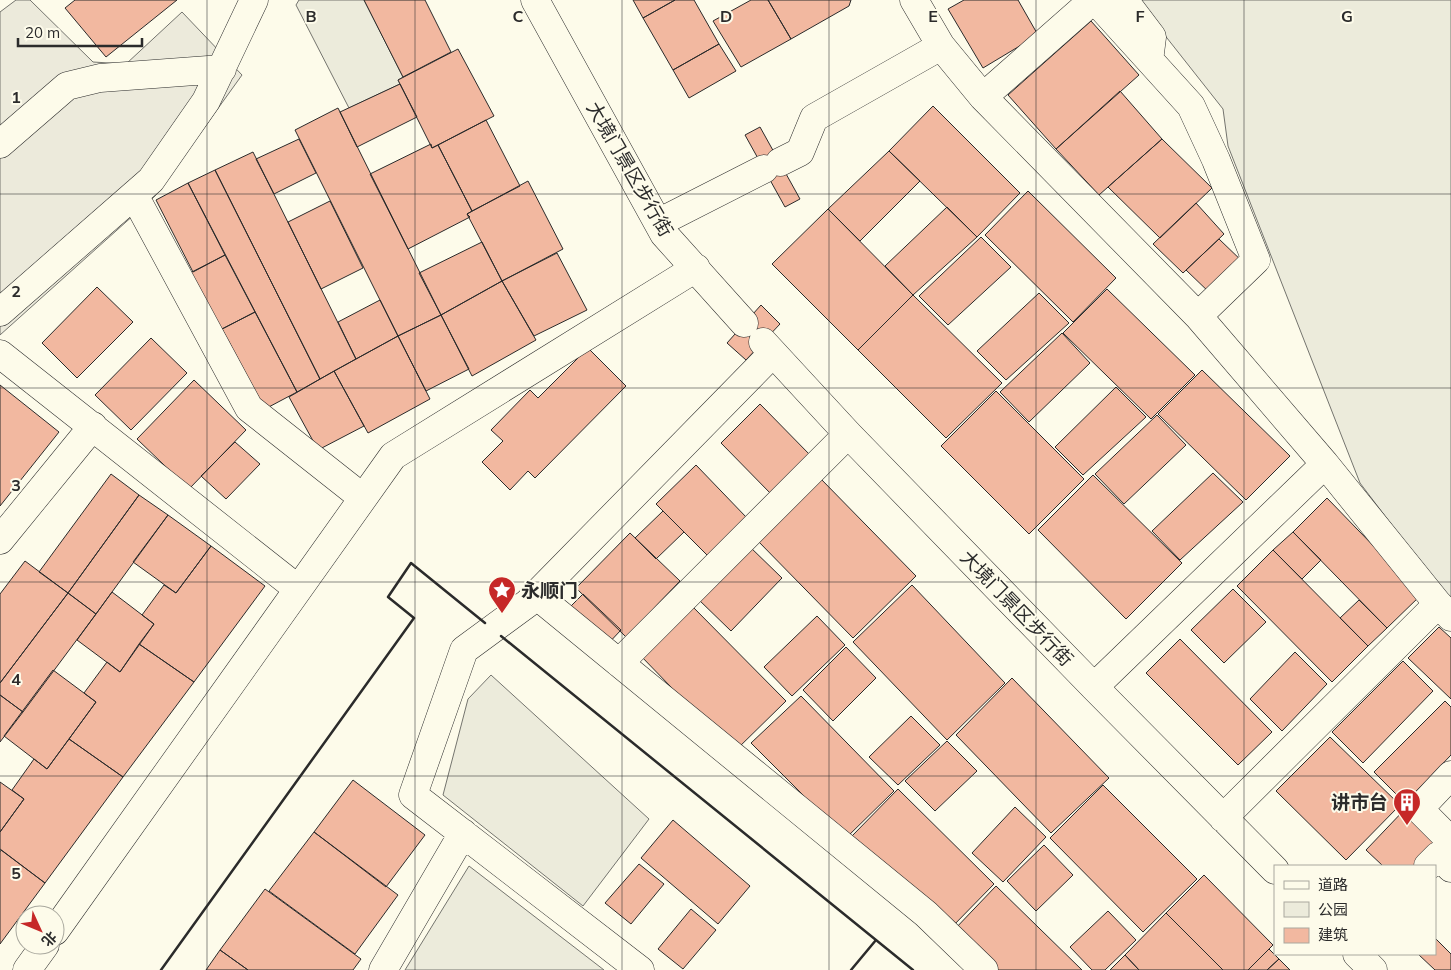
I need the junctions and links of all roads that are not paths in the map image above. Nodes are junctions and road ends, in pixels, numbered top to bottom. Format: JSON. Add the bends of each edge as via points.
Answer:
{"nodes":[{"id":1,"x":254,"y":0,"type":"edge"},
{"id":2,"x":1094,"y":0,"type":"edge"},
{"id":3,"x":1124,"y":0,"type":"edge"},
{"id":4,"x":539,"y":1,"type":"edge"},
{"id":5,"x":922,"y":3,"type":"edge"},
{"id":6,"x":941,"y":46,"type":"junction"},
{"id":7,"x":1149,"y":60,"type":"junction"},
{"id":8,"x":222,"y":69,"type":"junction"},
{"id":9,"x":983,"y":97,"type":"junction"},
{"id":10,"x":0,"y":144,"type":"edge"},
{"id":11,"x":134,"y":195,"type":"junction"},
{"id":12,"x":658,"y":223,"type":"junction"},
{"id":13,"x":696,"y":268,"type":"junction"},
{"id":14,"x":0,"y":312,"type":"edge"},
{"id":15,"x":1198,"y":316,"type":"junction"},
{"id":16,"x":760,"y":339,"type":"junction"},
{"id":17,"x":0,"y":354,"type":"edge"},
{"id":18,"x":93,"y":426,"type":"junction"},
{"id":19,"x":848,"y":434,"type":"junction"},
{"id":20,"x":1325,"y":464,"type":"junction"},
{"id":21,"x":363,"y":498,"type":"junction"},
{"id":22,"x":0,"y":540,"type":"edge"},
{"id":23,"x":298,"y":589,"type":"junction"},
{"id":24,"x":536,"y":595,"type":"junction"},
{"id":25,"x":1445,"y":610,"type":"edge"},
{"id":26,"x":619,"y":662,"type":"junction"},
{"id":27,"x":1094,"y":687,"type":"junction"},
{"id":28,"x":1451,"y":776,"type":"edge"},
{"id":29,"x":1223,"y":818,"type":"junction"},
{"id":30,"x":463,"y":833,"type":"junction"},
{"id":31,"x":1444,"y":855,"type":"edge"},
{"id":32,"x":1274,"y":869,"type":"edge"},
{"id":33,"x":65,"y":917,"type":"edge"},
{"id":34,"x":38,"y":955,"type":"edge"},
{"id":35,"x":1358,"y":955,"type":"edge"},
{"id":36,"x":27,"y":970,"type":"edge"},
{"id":37,"x":383,"y":970,"type":"edge"},
{"id":38,"x":640,"y":970,"type":"edge"},
{"id":39,"x":984,"y":970,"type":"edge"},
{"id":40,"x":1373,"y":970,"type":"edge"}],
"edges":[{"from":1,"to":8,"type":"street"},
{"from":2,"to":7,"type":"street"},
{"from":2,"to":9,"type":"street"},
{"from":3,"to":7,"type":"street","via":[[1152,37]]},
{"from":4,"to":12,"type":"street","name":"大境门景区步行街"},
{"from":5,"to":6,"type":"street"},
{"from":6,"to":9,"type":"street"},
{"from":6,"to":12,"type":"street","via":[[814,118],[800,152]]},
{"from":7,"to":15,"type":"street","via":[[1191,106],[1256,260]]},
{"from":8,"to":10,"type":"street","via":[[100,78],[67,86]]},
{"from":8,"to":11,"type":"street","via":[[206,101],[152,180]]},
{"from":9,"to":15,"type":"street"},
{"from":11,"to":14,"type":"street"},
{"from":11,"to":21,"type":"street","via":[[249,408]]},
{"from":12,"to":13,"type":"street","name":"大境门景区步行街","via":[[664,234]]},
{"from":13,"to":16,"type":"street","name":"大境门景区步行街"},
{"from":13,"to":21,"type":"street","via":[[393,456]]},
{"from":15,"to":20,"type":"street"},
{"from":16,"to":19,"type":"street","name":"大境门景区步行街"},
{"from":16,"to":24,"type":"street"},
{"from":17,"to":18,"type":"street"},
{"from":18,"to":22,"type":"street"},
{"from":18,"to":23,"type":"street"},
{"from":19,"to":26,"type":"street"},
{"from":19,"to":27,"type":"street","name":"大境门景区步行街"},
{"from":20,"to":25,"type":"street"},
{"from":20,"to":27,"type":"street"},
{"from":21,"to":23,"type":"street"},
{"from":23,"to":33,"type":"street"},
{"from":24,"to":26,"type":"street"},
{"from":24,"to":30,"type":"street","via":[[464,650],[413,795]]},
{"from":25,"to":29,"type":"street"},
{"from":26,"to":39,"type":"street","via":[[926,914]]},
{"from":27,"to":29,"type":"street","name":"大境门景区步行街"},
{"from":28,"to":31,"type":"street","via":[[1419,809]]},
{"from":29,"to":32,"type":"street","name":"大境门景区步行街"},
{"from":30,"to":37,"type":"street"},
{"from":30,"to":38,"type":"street"},
{"from":34,"to":36,"type":"street"},
{"from":35,"to":40,"type":"street"}]}
